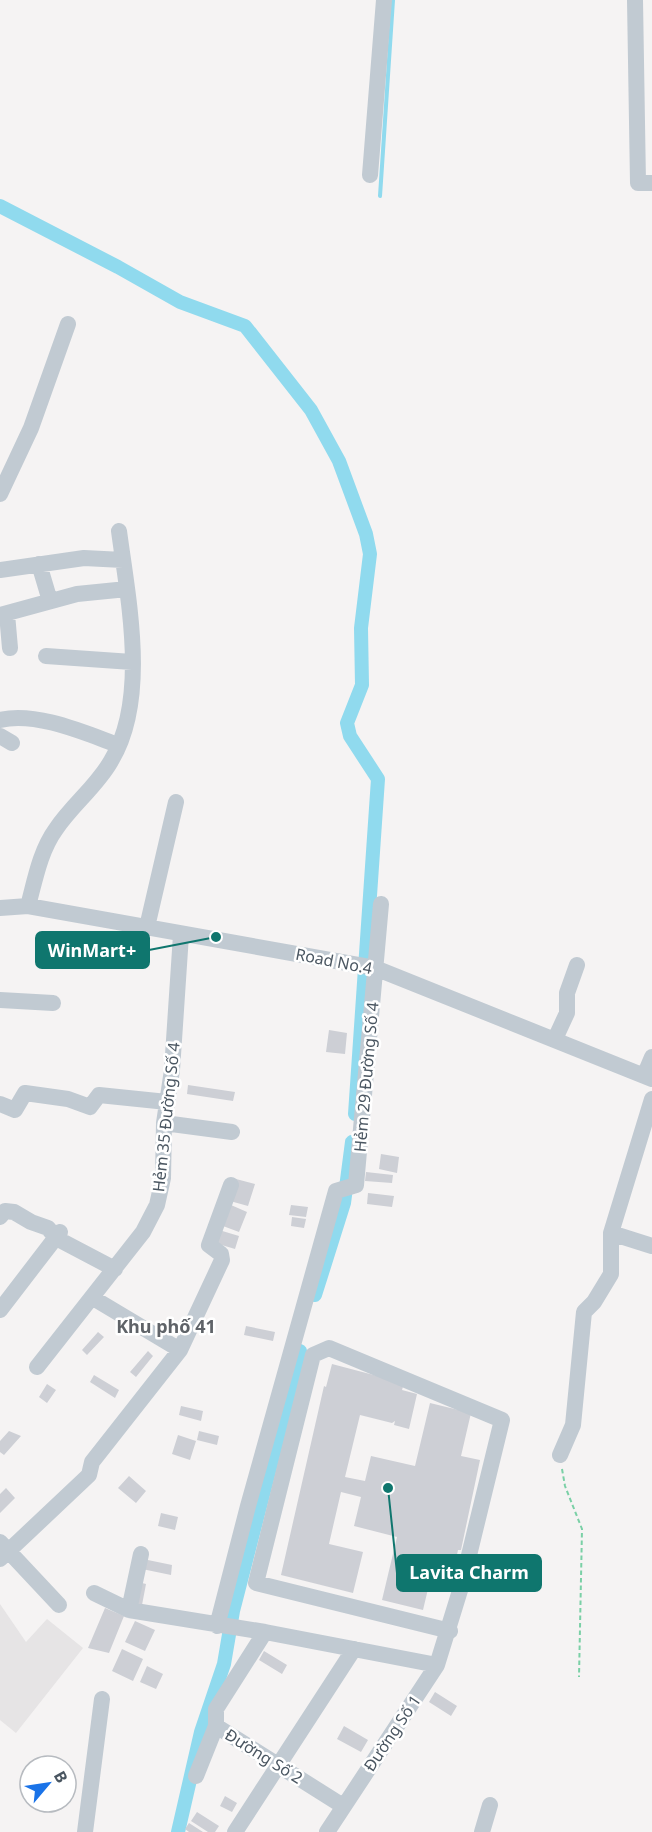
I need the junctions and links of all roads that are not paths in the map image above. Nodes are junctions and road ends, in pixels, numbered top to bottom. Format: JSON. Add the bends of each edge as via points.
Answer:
{"nodes":[{"id":1,"x":384,"y":0,"type":"edge"},
{"id":2,"x":635,"y":0,"type":"edge"},
{"id":3,"x":370,"y":175,"type":"dead end"},
{"id":4,"x":652,"y":183,"type":"edge"},
{"id":5,"x":68,"y":324,"type":"dead end"},
{"id":6,"x":0,"y":494,"type":"edge"},
{"id":7,"x":118,"y":531,"type":"dead end"},
{"id":8,"x":123,"y":560,"type":"junction"},
{"id":9,"x":39,"y":564,"type":"junction"},
{"id":10,"x":0,"y":570,"type":"edge"},
{"id":11,"x":127,"y":589,"type":"junction"},
{"id":12,"x":50,"y":602,"type":"junction"},
{"id":13,"x":3,"y":614,"type":"edge"},
{"id":14,"x":10,"y":648,"type":"dead end"},
{"id":15,"x":46,"y":656,"type":"dead end"},
{"id":16,"x":132,"y":662,"type":"junction"},
{"id":17,"x":0,"y":720,"type":"edge"},
{"id":18,"x":118,"y":746,"type":"junction"},
{"id":19,"x":176,"y":802,"type":"dead end"},
{"id":20,"x":381,"y":904,"type":"dead end"},
{"id":21,"x":28,"y":906,"type":"junction"},
{"id":22,"x":0,"y":908,"type":"edge"},
{"id":23,"x":147,"y":927,"type":"junction"},
{"id":24,"x":180,"y":935,"type":"junction"},
{"id":25,"x":577,"y":965,"type":"dead end"},
{"id":26,"x":375,"y":968,"type":"junction"},
{"id":27,"x":0,"y":1000,"type":"edge"},
{"id":28,"x":53,"y":1003,"type":"dead end"},
{"id":29,"x":555,"y":1039,"type":"junction"},
{"id":30,"x":652,"y":1057,"type":"edge"},
{"id":31,"x":648,"y":1077,"type":"edge"},
{"id":32,"x":652,"y":1099,"type":"edge"},
{"id":33,"x":167,"y":1102,"type":"junction"},
{"id":34,"x":0,"y":1104,"type":"edge"},
{"id":35,"x":164,"y":1123,"type":"junction"},
{"id":36,"x":232,"y":1132,"type":"dead end"},
{"id":37,"x":231,"y":1185,"type":"dead end"},
{"id":38,"x":0,"y":1217,"type":"edge"},
{"id":39,"x":611,"y":1233,"type":"junction"},
{"id":40,"x":58,"y":1235,"type":"junction"},
{"id":41,"x":652,"y":1246,"type":"edge"},
{"id":42,"x":115,"y":1269,"type":"junction"},
{"id":43,"x":93,"y":1298,"type":"junction"},
{"id":44,"x":0,"y":1310,"type":"edge"},
{"id":45,"x":180,"y":1350,"type":"junction"},
{"id":46,"x":37,"y":1367,"type":"dead end"},
{"id":47,"x":560,"y":1455,"type":"road end"},
{"id":48,"x":3,"y":1551,"type":"edge"},
{"id":49,"x":141,"y":1554,"type":"dead end"},
{"id":50,"x":94,"y":1593,"type":"dead end"},
{"id":51,"x":59,"y":1605,"type":"dead end"},
{"id":52,"x":129,"y":1610,"type":"junction"},
{"id":53,"x":218,"y":1626,"type":"junction"},
{"id":54,"x":450,"y":1631,"type":"junction"},
{"id":55,"x":265,"y":1632,"type":"junction"},
{"id":56,"x":354,"y":1649,"type":"junction"},
{"id":57,"x":438,"y":1665,"type":"junction"},
{"id":58,"x":102,"y":1700,"type":"dead end"},
{"id":59,"x":216,"y":1726,"type":"junction"},
{"id":60,"x":278,"y":1763,"type":"junction"},
{"id":61,"x":196,"y":1776,"type":"dead end"},
{"id":62,"x":490,"y":1805,"type":"dead end"},
{"id":63,"x":343,"y":1806,"type":"junction"},
{"id":64,"x":85,"y":1832,"type":"edge"},
{"id":65,"x":235,"y":1832,"type":"edge"},
{"id":66,"x":327,"y":1832,"type":"edge"},
{"id":67,"x":482,"y":1832,"type":"edge"}],
"edges":[{"from":1,"to":3,"type":"street"},
{"from":2,"to":4,"type":"street","via":[[638,183]]},
{"from":5,"to":6,"type":"street","via":[[31,428]]},
{"from":7,"to":8,"type":"street"},
{"from":8,"to":9,"type":"street","via":[[84,558]]},
{"from":8,"to":11,"type":"street"},
{"from":9,"to":10,"type":"street"},
{"from":9,"to":12,"type":"street"},
{"from":11,"to":12,"type":"street","via":[[77,594]]},
{"from":11,"to":16,"type":"street","via":[[132,616]]},
{"from":12,"to":13,"type":"street"},
{"from":13,"to":14,"type":"street"},
{"from":15,"to":16,"type":"street"},
{"from":16,"to":18,"type":"street","via":[[125,730]]},
{"from":17,"to":18,"type":"street","via":[[14,717],[70,728]]},
{"from":18,"to":21,"type":"street","via":[[111,761],[56,829],[41,859]]},
{"from":19,"to":23,"type":"street"},
{"from":20,"to":26,"type":"street","name":"Hẻm 29 Đường Số 4"},
{"from":21,"to":22,"type":"street","name":"Road No.4"},
{"from":21,"to":23,"type":"street","name":"Road No.4"},
{"from":23,"to":24,"type":"street","name":"Road No.4"},
{"from":24,"to":26,"type":"street","name":"Road No.4"},
{"from":24,"to":33,"type":"street","name":"Hẻm 35 Đường Số 4"},
{"from":25,"to":29,"type":"street","via":[[567,993],[567,1012]]},
{"from":26,"to":29,"type":"street","name":"Road No.4"},
{"from":26,"to":53,"type":"street","name":"Hẻm 29 Đường Số 4","via":[[356,1185],[336,1191]]},
{"from":27,"to":28,"type":"street"},
{"from":29,"to":31,"type":"street","name":"Road No.4"},
{"from":30,"to":31,"type":"street"},
{"from":32,"to":39,"type":"street"},
{"from":33,"to":34,"type":"street","via":[[99,1095],[90,1107],[68,1099],[25,1093],[18,1109]]},
{"from":33,"to":35,"type":"street","name":"Hẻm 35 Đường Số 4"},
{"from":35,"to":36,"type":"street"},
{"from":35,"to":42,"type":"street","name":"Hẻm 35 Đường Số 4","via":[[163,1178],[157,1205],[143,1232]]},
{"from":37,"to":45,"type":"street","via":[[208,1245],[221,1254],[222,1260]]},
{"from":38,"to":40,"type":"street","via":[[5,1211],[14,1212]]},
{"from":39,"to":41,"type":"street"},
{"from":39,"to":47,"type":"street","via":[[611,1274],[584,1312],[573,1425]]},
{"from":40,"to":42,"type":"street"},
{"from":40,"to":44,"type":"street"},
{"from":42,"to":43,"type":"street","name":"Hẻm 35 Đường Số 4"},
{"from":43,"to":45,"type":"street"},
{"from":43,"to":46,"type":"street","name":"Hẻm 35 Đường Số 4"},
{"from":45,"to":48,"type":"street","via":[[92,1462],[89,1476]]},
{"from":48,"to":51,"type":"street"},
{"from":49,"to":52,"type":"street"},
{"from":50,"to":52,"type":"street"},
{"from":52,"to":53,"type":"street"},
{"from":53,"to":55,"type":"street"},
{"from":54,"to":54,"type":"street","name":"Đường Số 1","via":[[502,1420],[329,1348],[313,1355],[256,1582]]},
{"from":54,"to":57,"type":"street","name":"Đường Số 1"},
{"from":55,"to":56,"type":"street"},
{"from":55,"to":59,"type":"street","name":"Đường Số 2","via":[[216,1709]]},
{"from":56,"to":57,"type":"street"},
{"from":56,"to":60,"type":"street"},
{"from":57,"to":63,"type":"street","name":"Đường Số 1"},
{"from":58,"to":64,"type":"street"},
{"from":59,"to":60,"type":"street","name":"Đường Số 2"},
{"from":59,"to":61,"type":"street"},
{"from":60,"to":63,"type":"street","name":"Đường Số 2"},
{"from":60,"to":65,"type":"street"},
{"from":62,"to":67,"type":"street"},
{"from":63,"to":66,"type":"street","name":"Đường Số 1"}]}
